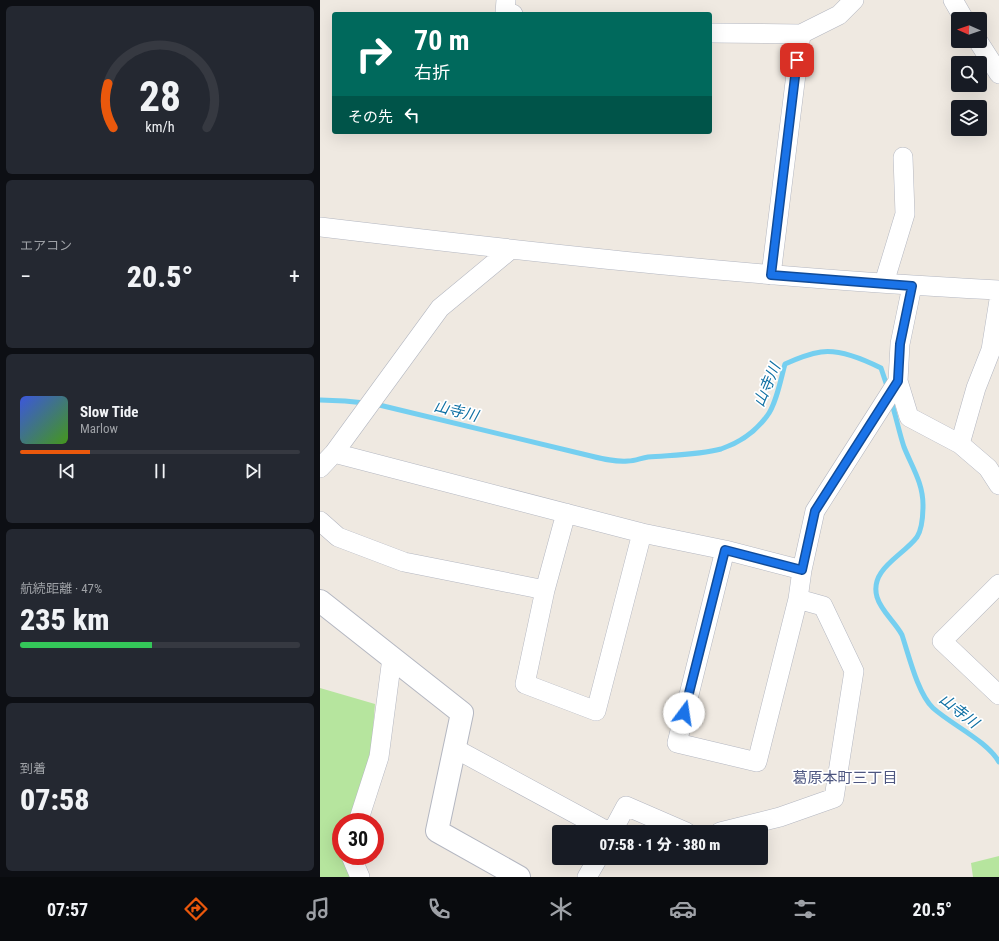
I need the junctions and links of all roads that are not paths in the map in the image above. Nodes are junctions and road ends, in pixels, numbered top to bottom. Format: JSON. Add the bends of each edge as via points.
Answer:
{"nodes":[{"id":1,"x":506,"y":0,"type":"edge"},
{"id":2,"x":854,"y":0,"type":"edge"},
{"id":3,"x":952,"y":0,"type":"edge"},
{"id":4,"x":505,"y":12,"type":"edge"},
{"id":5,"x":960,"y":12,"type":"edge"},
{"id":6,"x":712,"y":33,"type":"edge"},
{"id":7,"x":801,"y":34,"type":"junction"},
{"id":8,"x":982,"y":48,"type":"edge"},
{"id":9,"x":999,"y":74,"type":"edge"},
{"id":10,"x":903,"y":157,"type":"dead end"},
{"id":11,"x":320,"y":227,"type":"edge"},
{"id":12,"x":510,"y":250,"type":"junction"},
{"id":13,"x":771,"y":275,"type":"junction"},
{"id":14,"x":884,"y":283,"type":"junction"},
{"id":15,"x":912,"y":286,"type":"junction"},
{"id":16,"x":999,"y":290,"type":"edge"},
{"id":17,"x":999,"y":300,"type":"edge"},
{"id":18,"x":897,"y":383,"type":"junction"},
{"id":19,"x":960,"y":444,"type":"junction"},
{"id":20,"x":334,"y":453,"type":"junction"},
{"id":21,"x":320,"y":468,"type":"edge"},
{"id":22,"x":999,"y":485,"type":"edge"},
{"id":23,"x":566,"y":513,"type":"junction"},
{"id":24,"x":320,"y":521,"type":"edge"},
{"id":25,"x":642,"y":533,"type":"junction"},
{"id":26,"x":725,"y":550,"type":"junction"},
{"id":27,"x":802,"y":570,"type":"junction"},
{"id":28,"x":999,"y":584,"type":"edge"},
{"id":29,"x":545,"y":590,"type":"junction"},
{"id":30,"x":798,"y":599,"type":"junction"},
{"id":31,"x":320,"y":601,"type":"edge"},
{"id":32,"x":392,"y":658,"type":"junction"},
{"id":33,"x":999,"y":695,"type":"edge"},
{"id":34,"x":454,"y":748,"type":"junction"},
{"id":35,"x":361,"y":813,"type":"edge"},
{"id":36,"x":596,"y":825,"type":"edge"},
{"id":37,"x":616,"y":825,"type":"edge"},
{"id":38,"x":670,"y":825,"type":"edge"},
{"id":39,"x":748,"y":825,"type":"edge"},
{"id":40,"x":355,"y":865,"type":"edge"},
{"id":41,"x":594,"y":865,"type":"edge"},
{"id":42,"x":360,"y":877,"type":"edge"},
{"id":43,"x":519,"y":877,"type":"edge"},
{"id":44,"x":587,"y":877,"type":"edge"}],
"edges":[{"from":1,"to":4,"type":"street"},
{"from":2,"to":7,"type":"street","via":[[839,15]]},
{"from":3,"to":5,"type":"street"},
{"from":6,"to":7,"type":"street"},
{"from":7,"to":13,"type":"street"},
{"from":8,"to":9,"type":"street"},
{"from":10,"to":14,"type":"street","via":[[905,214]]},
{"from":11,"to":12,"type":"street"},
{"from":12,"to":13,"type":"street"},
{"from":12,"to":20,"type":"street","via":[[440,308]]},
{"from":13,"to":14,"type":"street"},
{"from":14,"to":15,"type":"street"},
{"from":15,"to":16,"type":"street"},
{"from":15,"to":18,"type":"street","via":[[900,344]]},
{"from":17,"to":19,"type":"street","via":[[991,350],[976,388]]},
{"from":18,"to":19,"type":"street","via":[[909,417]]},
{"from":18,"to":27,"type":"street","via":[[815,511]]},
{"from":19,"to":22,"type":"street","via":[[988,468]]},
{"from":20,"to":21,"type":"street"},
{"from":20,"to":23,"type":"street"},
{"from":23,"to":25,"type":"street"},
{"from":23,"to":29,"type":"street"},
{"from":24,"to":29,"type":"street","via":[[338,537],[404,562]]},
{"from":25,"to":26,"type":"street"},
{"from":25,"to":29,"type":"street","via":[[596,711],[525,684]]},
{"from":26,"to":27,"type":"street"},
{"from":26,"to":30,"type":"street","via":[[677,743],[757,762]]},
{"from":27,"to":30,"type":"street"},
{"from":28,"to":33,"type":"street","via":[[942,641]]},
{"from":30,"to":39,"type":"street","via":[[824,606],[854,671],[834,798]]},
{"from":31,"to":32,"type":"street"},
{"from":32,"to":34,"type":"street","via":[[462,713]]},
{"from":32,"to":35,"type":"street","via":[[379,757]]},
{"from":34,"to":36,"type":"street"},
{"from":34,"to":43,"type":"street","via":[[437,831]]},
{"from":37,"to":38,"type":"street","via":[[626,806]]},
{"from":40,"to":42,"type":"street"},
{"from":41,"to":44,"type":"street"}]}
